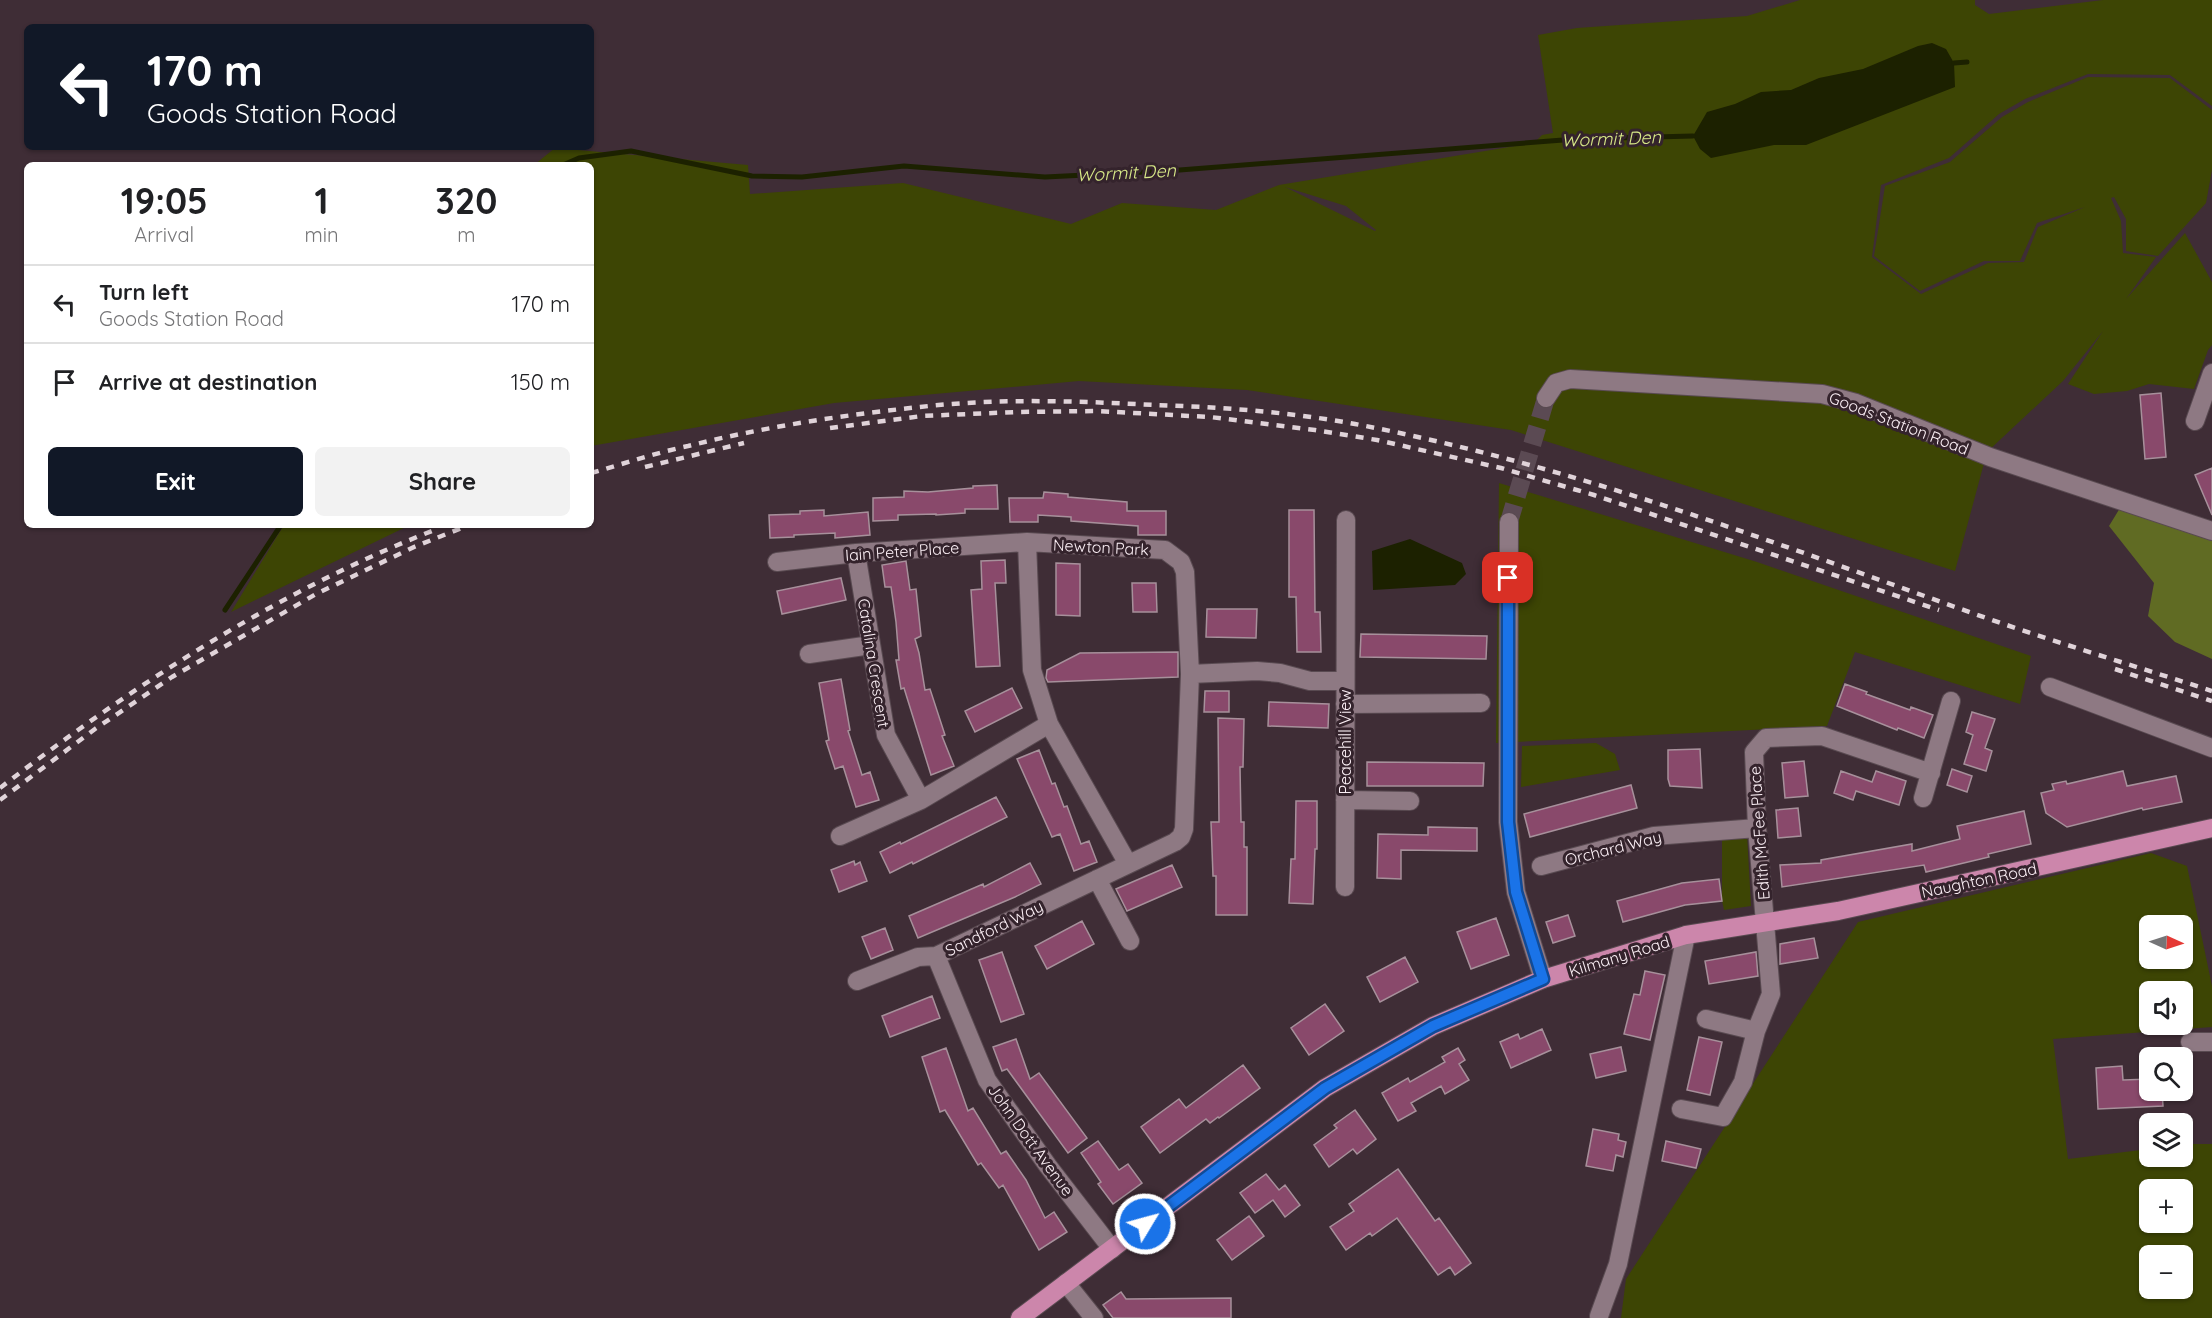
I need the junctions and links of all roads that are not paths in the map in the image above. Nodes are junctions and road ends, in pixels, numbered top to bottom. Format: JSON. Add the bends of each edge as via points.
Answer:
{"nodes":[{"id":1,"x":2212,"y":373,"type":"edge"},
{"id":2,"x":1546,"y":398,"type":"tunnel mouth"},
{"id":3,"x":2195,"y":421,"type":"dead end"},
{"id":4,"x":1346,"y":520,"type":"dead end"},
{"id":5,"x":1509,"y":522,"type":"tunnel mouth"},
{"id":6,"x":2212,"y":531,"type":"edge"},
{"id":7,"x":1027,"y":542,"type":"junction"},
{"id":8,"x":856,"y":553,"type":"junction"},
{"id":9,"x":777,"y":562,"type":"dead end"},
{"id":10,"x":871,"y":645,"type":"junction"},
{"id":11,"x":808,"y":654,"type":"dead end"},
{"id":12,"x":1190,"y":674,"type":"junction"},
{"id":13,"x":1345,"y":681,"type":"junction"},
{"id":14,"x":2050,"y":687,"type":"dead end"},
{"id":15,"x":1951,"y":701,"type":"dead end"},
{"id":16,"x":1481,"y":703,"type":"dead end"},
{"id":17,"x":1345,"y":704,"type":"junction"},
{"id":18,"x":1049,"y":724,"type":"junction"},
{"id":19,"x":2212,"y":748,"type":"edge"},
{"id":20,"x":1931,"y":773,"type":"junction"},
{"id":21,"x":1923,"y":798,"type":"dead end"},
{"id":22,"x":921,"y":800,"type":"junction"},
{"id":23,"x":1345,"y":800,"type":"junction"},
{"id":24,"x":1410,"y":801,"type":"dead end"},
{"id":25,"x":1757,"y":828,"type":"junction"},
{"id":26,"x":2212,"y":828,"type":"edge"},
{"id":27,"x":840,"y":836,"type":"dead end"},
{"id":28,"x":1128,"y":864,"type":"junction"},
{"id":29,"x":1541,"y":866,"type":"dead end"},
{"id":30,"x":1097,"y":879,"type":"junction"},
{"id":31,"x":1345,"y":887,"type":"dead end"},
{"id":32,"x":1765,"y":924,"type":"junction"},
{"id":33,"x":1744,"y":926,"type":"joint"},
{"id":34,"x":1686,"y":936,"type":"junction"},
{"id":35,"x":1131,"y":940,"type":"dead end"},
{"id":36,"x":936,"y":957,"type":"junction"},
{"id":37,"x":1543,"y":979,"type":"junction"},
{"id":38,"x":857,"y":981,"type":"dead end"},
{"id":39,"x":1706,"y":1020,"type":"dead end"},
{"id":40,"x":1756,"y":1031,"type":"junction"},
{"id":41,"x":2190,"y":1042,"type":"dead end"},
{"id":42,"x":2212,"y":1042,"type":"edge"},
{"id":43,"x":1681,"y":1109,"type":"dead end"},
{"id":44,"x":1112,"y":1249,"type":"junction"},
{"id":45,"x":1066,"y":1284,"type":"junction"},
{"id":46,"x":1599,"y":1316,"type":"dead end"},
{"id":47,"x":1020,"y":1318,"type":"edge"},
{"id":48,"x":1095,"y":1318,"type":"edge"}],
"edges":[{"from":1,"to":3,"type":"street"},
{"from":2,"to":6,"type":"street","name":"Goods Station Road","via":[[1556,383],[1570,379],[1822,394],[1856,403],[1990,457]]},
{"from":4,"to":13,"type":"street"},
{"from":5,"to":37,"type":"street","via":[[1508,822],[1516,892]]},
{"from":7,"to":8,"type":"street","name":"Iain Peter Place"},
{"from":7,"to":12,"type":"street","name":"Newton Park","via":[[1165,550],[1175,557],[1185,572]]},
{"from":7,"to":18,"type":"street","via":[[1032,670]]},
{"from":8,"to":9,"type":"street","name":"Iain Peter Place"},
{"from":8,"to":10,"type":"street","name":"Catalina Crescent"},
{"from":10,"to":11,"type":"street"},
{"from":10,"to":22,"type":"street","name":"Catalina Crescent","via":[[886,735]]},
{"from":12,"to":13,"type":"street","name":"Peacehill View","via":[[1257,671],[1310,681]]},
{"from":12,"to":28,"type":"street","name":"Newton Park","via":[[1184,829],[1175,842]]},
{"from":13,"to":17,"type":"street","name":"Peacehill View"},
{"from":14,"to":19,"type":"street"},
{"from":15,"to":20,"type":"street"},
{"from":16,"to":17,"type":"street"},
{"from":17,"to":23,"type":"street","name":"Peacehill View"},
{"from":18,"to":22,"type":"street"},
{"from":18,"to":28,"type":"street"},
{"from":20,"to":21,"type":"street"},
{"from":20,"to":25,"type":"street","name":"Edith McFee Place","via":[[1822,736],[1766,738],[1754,752]]},
{"from":22,"to":27,"type":"street"},
{"from":23,"to":24,"type":"street"},
{"from":23,"to":31,"type":"street","name":"Peacehill View"},
{"from":25,"to":29,"type":"street","name":"Orchard Way","via":[[1654,836]]},
{"from":25,"to":32,"type":"street","name":"Edith McFee Place"},
{"from":26,"to":32,"type":"main road","name":"Naughton Road"},
{"from":28,"to":30,"type":"street","name":"Sandford Way"},
{"from":30,"to":35,"type":"street"},
{"from":30,"to":36,"type":"street","name":"Sandford Way"},
{"from":32,"to":33,"type":"main road","name":"Naughton Road"},
{"from":32,"to":40,"type":"street","name":"Edith McFee Place","via":[[1771,994]]},
{"from":33,"to":34,"type":"main road","name":"Kilmany Road"},
{"from":34,"to":37,"type":"main road","name":"Kilmany Road"},
{"from":34,"to":46,"type":"street","via":[[1618,1264]]},
{"from":36,"to":38,"type":"street","name":"Sandford Way","via":[[918,957]]},
{"from":36,"to":44,"type":"street","name":"John Dott Avenue","via":[[987,1080]]},
{"from":37,"to":44,"type":"main road","name":"Kilmany Road","via":[[1433,1026],[1325,1088]]},
{"from":39,"to":40,"type":"street"},
{"from":40,"to":43,"type":"street","name":"Edith McFee Place","via":[[1743,1082],[1723,1117]]},
{"from":41,"to":42,"type":"street"},
{"from":44,"to":45,"type":"main road","name":"Kilmany Road"},
{"from":45,"to":47,"type":"main road","name":"Kilmany Road"},
{"from":45,"to":48,"type":"street"}]}
